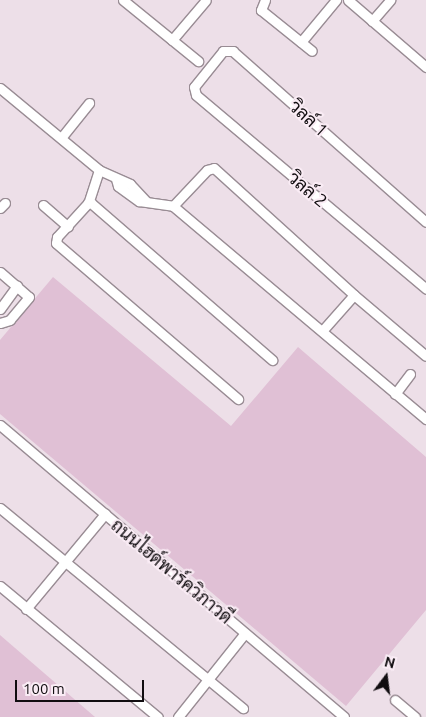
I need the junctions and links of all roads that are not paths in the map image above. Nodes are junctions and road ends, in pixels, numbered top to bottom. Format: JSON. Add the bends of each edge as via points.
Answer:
{"nodes":[{"id":1,"x":206,"y":0,"type":"edge"},
{"id":2,"x":265,"y":0,"type":"edge"},
{"id":3,"x":336,"y":0,"type":"edge"},
{"id":4,"x":348,"y":0,"type":"edge"},
{"id":5,"x":390,"y":0,"type":"edge"},
{"id":6,"x":127,"y":1,"type":"edge"},
{"id":7,"x":372,"y":21,"type":"junction"},
{"id":8,"x":172,"y":40,"type":"junction"},
{"id":9,"x":301,"y":42,"type":"junction"},
{"id":10,"x":312,"y":51,"type":"dead end"},
{"id":11,"x":198,"y":61,"type":"dead end"},
{"id":12,"x":426,"y":67,"type":"edge"},
{"id":13,"x":194,"y":87,"type":"joint"},
{"id":14,"x":0,"y":88,"type":"edge"},
{"id":15,"x":90,"y":103,"type":"dead end"},
{"id":16,"x":61,"y":138,"type":"junction"},
{"id":17,"x":99,"y":170,"type":"junction"},
{"id":18,"x":88,"y":203,"type":"junction"},
{"id":19,"x":43,"y":205,"type":"dead end"},
{"id":20,"x":173,"y":206,"type":"junction"},
{"id":21,"x":426,"y":222,"type":"edge"},
{"id":22,"x":68,"y":227,"type":"junction"},
{"id":23,"x":0,"y":272,"type":"edge"},
{"id":24,"x":17,"y":286,"type":"junction"},
{"id":25,"x":426,"y":289,"type":"edge"},
{"id":26,"x":354,"y":295,"type":"junction"},
{"id":27,"x":0,"y":310,"type":"edge"},
{"id":28,"x":0,"y":323,"type":"edge"},
{"id":29,"x":322,"y":331,"type":"junction"},
{"id":30,"x":426,"y":356,"type":"edge"},
{"id":31,"x":272,"y":360,"type":"dead end"},
{"id":32,"x":410,"y":374,"type":"dead end"},
{"id":33,"x":395,"y":394,"type":"junction"},
{"id":34,"x":238,"y":399,"type":"dead end"},
{"id":35,"x":426,"y":420,"type":"edge"},
{"id":36,"x":0,"y":425,"type":"edge"},
{"id":37,"x":0,"y":508,"type":"edge"},
{"id":38,"x":105,"y":514,"type":"junction"},
{"id":39,"x":65,"y":561,"type":"junction"},
{"id":40,"x":0,"y":586,"type":"edge"},
{"id":41,"x":26,"y":609,"type":"junction"},
{"id":42,"x":245,"y":633,"type":"junction"},
{"id":43,"x":208,"y":679,"type":"junction"},
{"id":44,"x":395,"y":700,"type":"dead end"},
{"id":45,"x":243,"y":708,"type":"dead end"},
{"id":46,"x":158,"y":717,"type":"edge"},
{"id":47,"x":178,"y":717,"type":"edge"},
{"id":48,"x":344,"y":717,"type":"edge"},
{"id":49,"x":416,"y":717,"type":"edge"}],
"edges":[{"from":1,"to":8,"type":"street"},
{"from":2,"to":9,"type":"street","via":[[261,10]]},
{"from":3,"to":9,"type":"street"},
{"from":4,"to":7,"type":"street"},
{"from":5,"to":7,"type":"street"},
{"from":6,"to":8,"type":"street"},
{"from":7,"to":12,"type":"street"},
{"from":8,"to":11,"type":"street"},
{"from":9,"to":10,"type":"street"},
{"from":13,"to":21,"type":"street","name":"วิลล์ 1","via":[[223,51],[233,51]]},
{"from":13,"to":25,"type":"street","name":"วิลล์ 2","via":[[196,95]]},
{"from":14,"to":16,"type":"street"},
{"from":15,"to":16,"type":"street"},
{"from":16,"to":17,"type":"street"},
{"from":17,"to":18,"type":"street"},
{"from":17,"to":20,"type":"street","via":[[116,179],[117,185],[139,201]]},
{"from":18,"to":22,"type":"street"},
{"from":18,"to":31,"type":"street"},
{"from":19,"to":22,"type":"street"},
{"from":20,"to":26,"type":"street","via":[[208,170],[214,168]]},
{"from":20,"to":29,"type":"street"},
{"from":22,"to":34,"type":"street","via":[[56,238],[56,243]]},
{"from":23,"to":24,"type":"street"},
{"from":24,"to":27,"type":"street"},
{"from":24,"to":28,"type":"street","via":[[29,297],[10,320]]},
{"from":26,"to":29,"type":"street"},
{"from":26,"to":30,"type":"street"},
{"from":29,"to":33,"type":"street"},
{"from":32,"to":33,"type":"street"},
{"from":33,"to":35,"type":"street"},
{"from":36,"to":38,"type":"street","name":"ถนนไฮด์พาร์ควิภาวดี"},
{"from":37,"to":39,"type":"street"},
{"from":38,"to":39,"type":"street"},
{"from":38,"to":42,"type":"street","name":"ถนนไฮด์พาร์ควิภาวดี"},
{"from":39,"to":41,"type":"street"},
{"from":39,"to":43,"type":"street"},
{"from":40,"to":41,"type":"street"},
{"from":41,"to":46,"type":"street"},
{"from":42,"to":43,"type":"street"},
{"from":42,"to":48,"type":"street","name":"ถนนไฮด์พาร์ควิภาวดี"},
{"from":43,"to":45,"type":"street"},
{"from":43,"to":47,"type":"street"},
{"from":44,"to":49,"type":"street"}]}
